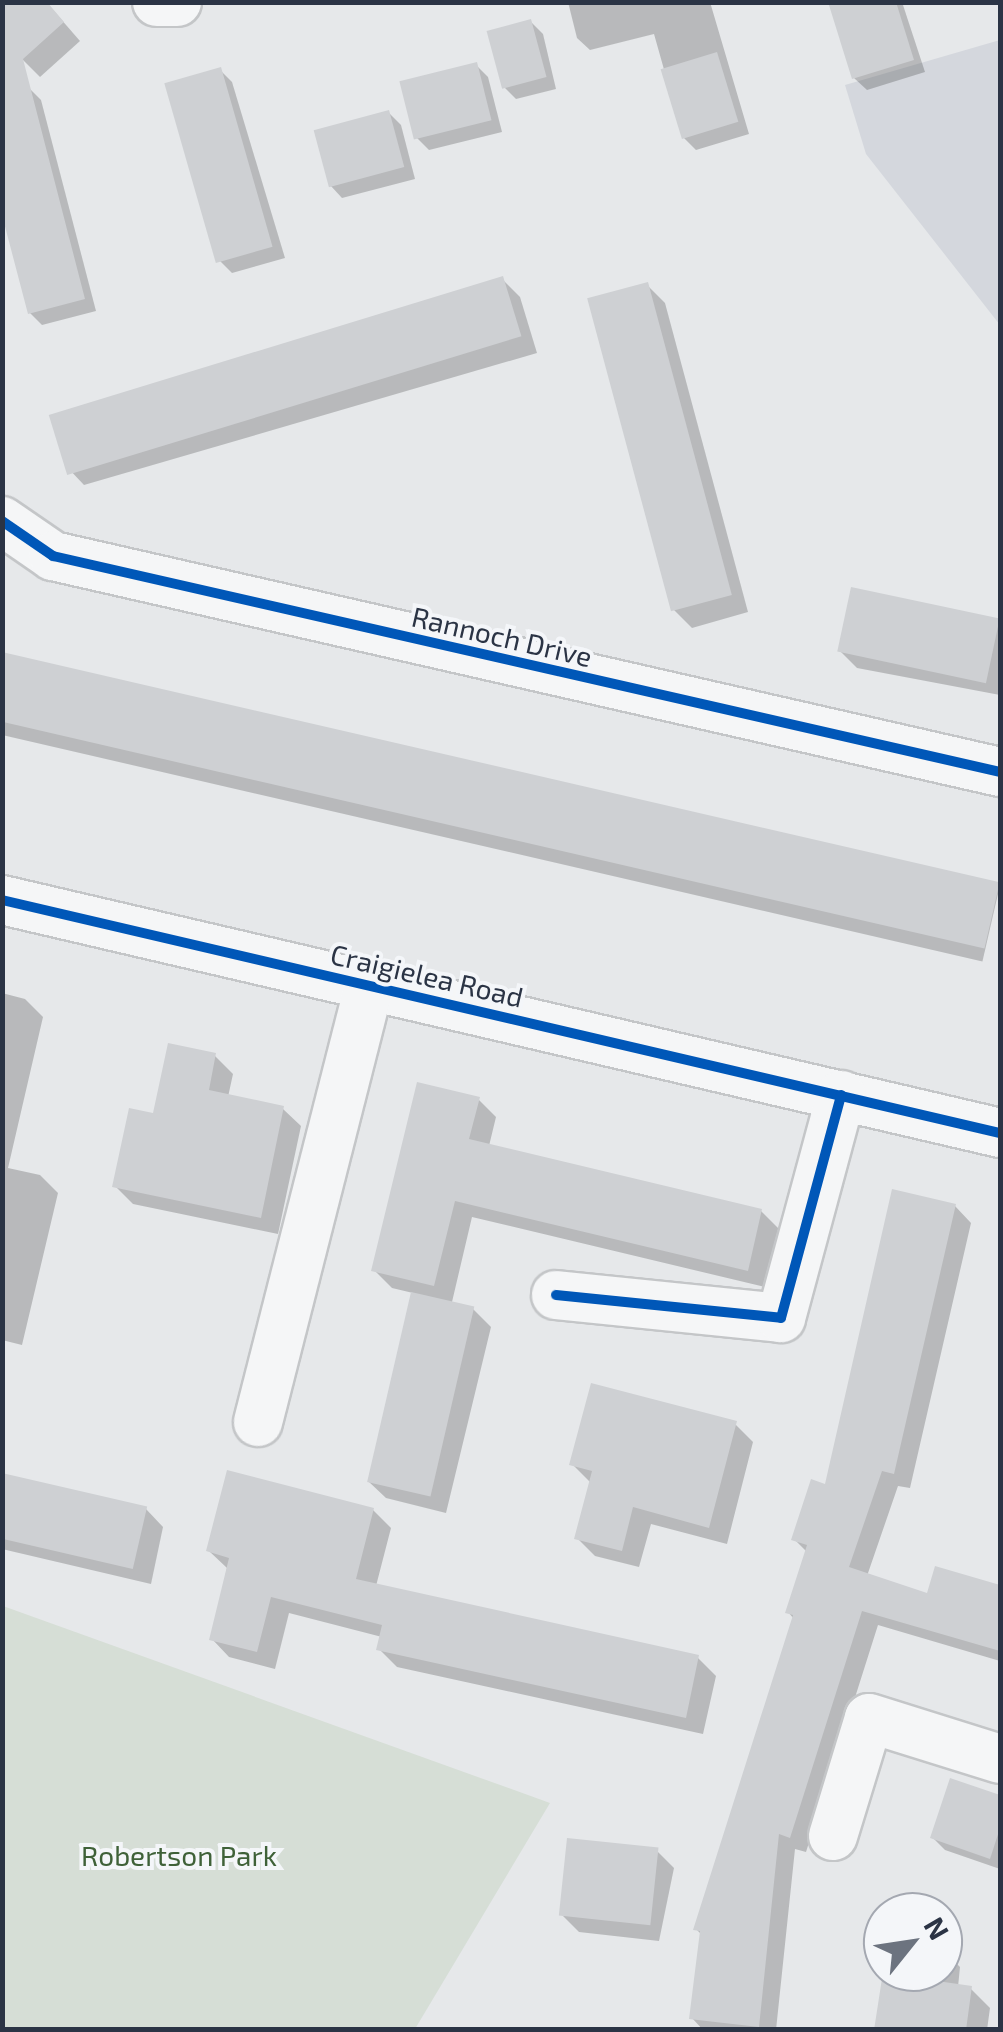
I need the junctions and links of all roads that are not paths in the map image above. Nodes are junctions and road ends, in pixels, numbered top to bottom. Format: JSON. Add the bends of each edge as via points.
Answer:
{"nodes":[{"id":1,"x":156,"y":2,"type":"edge"},
{"id":2,"x":177,"y":2,"type":"edge"},
{"id":3,"x":2,"y":521,"type":"edge"},
{"id":4,"x":1000,"y":772,"type":"edge"},
{"id":5,"x":2,"y":900,"type":"edge"},
{"id":6,"x":369,"y":985,"type":"junction"},
{"id":7,"x":842,"y":1094,"type":"junction"},
{"id":8,"x":1000,"y":1133,"type":"edge"},
{"id":9,"x":556,"y":1295,"type":"dead end"},
{"id":10,"x":258,"y":1422,"type":"dead end"},
{"id":11,"x":1000,"y":1759,"type":"edge"},
{"id":12,"x":833,"y":1836,"type":"dead end"}],
"edges":[{"from":1,"to":2,"type":"street"},
{"from":3,"to":4,"type":"street","name":"Rannoch Drive","via":[[52,556]]},
{"from":5,"to":6,"type":"street","name":"Craigielea Road"},
{"from":6,"to":7,"type":"street","name":"Craigielea Road"},
{"from":6,"to":10,"type":"street","name":"Craigielea Road"},
{"from":7,"to":8,"type":"street","name":"Craigielea Road"},
{"from":7,"to":9,"type":"street","via":[[780,1318]]},
{"from":11,"to":12,"type":"street","via":[[868,1718]]}]}
